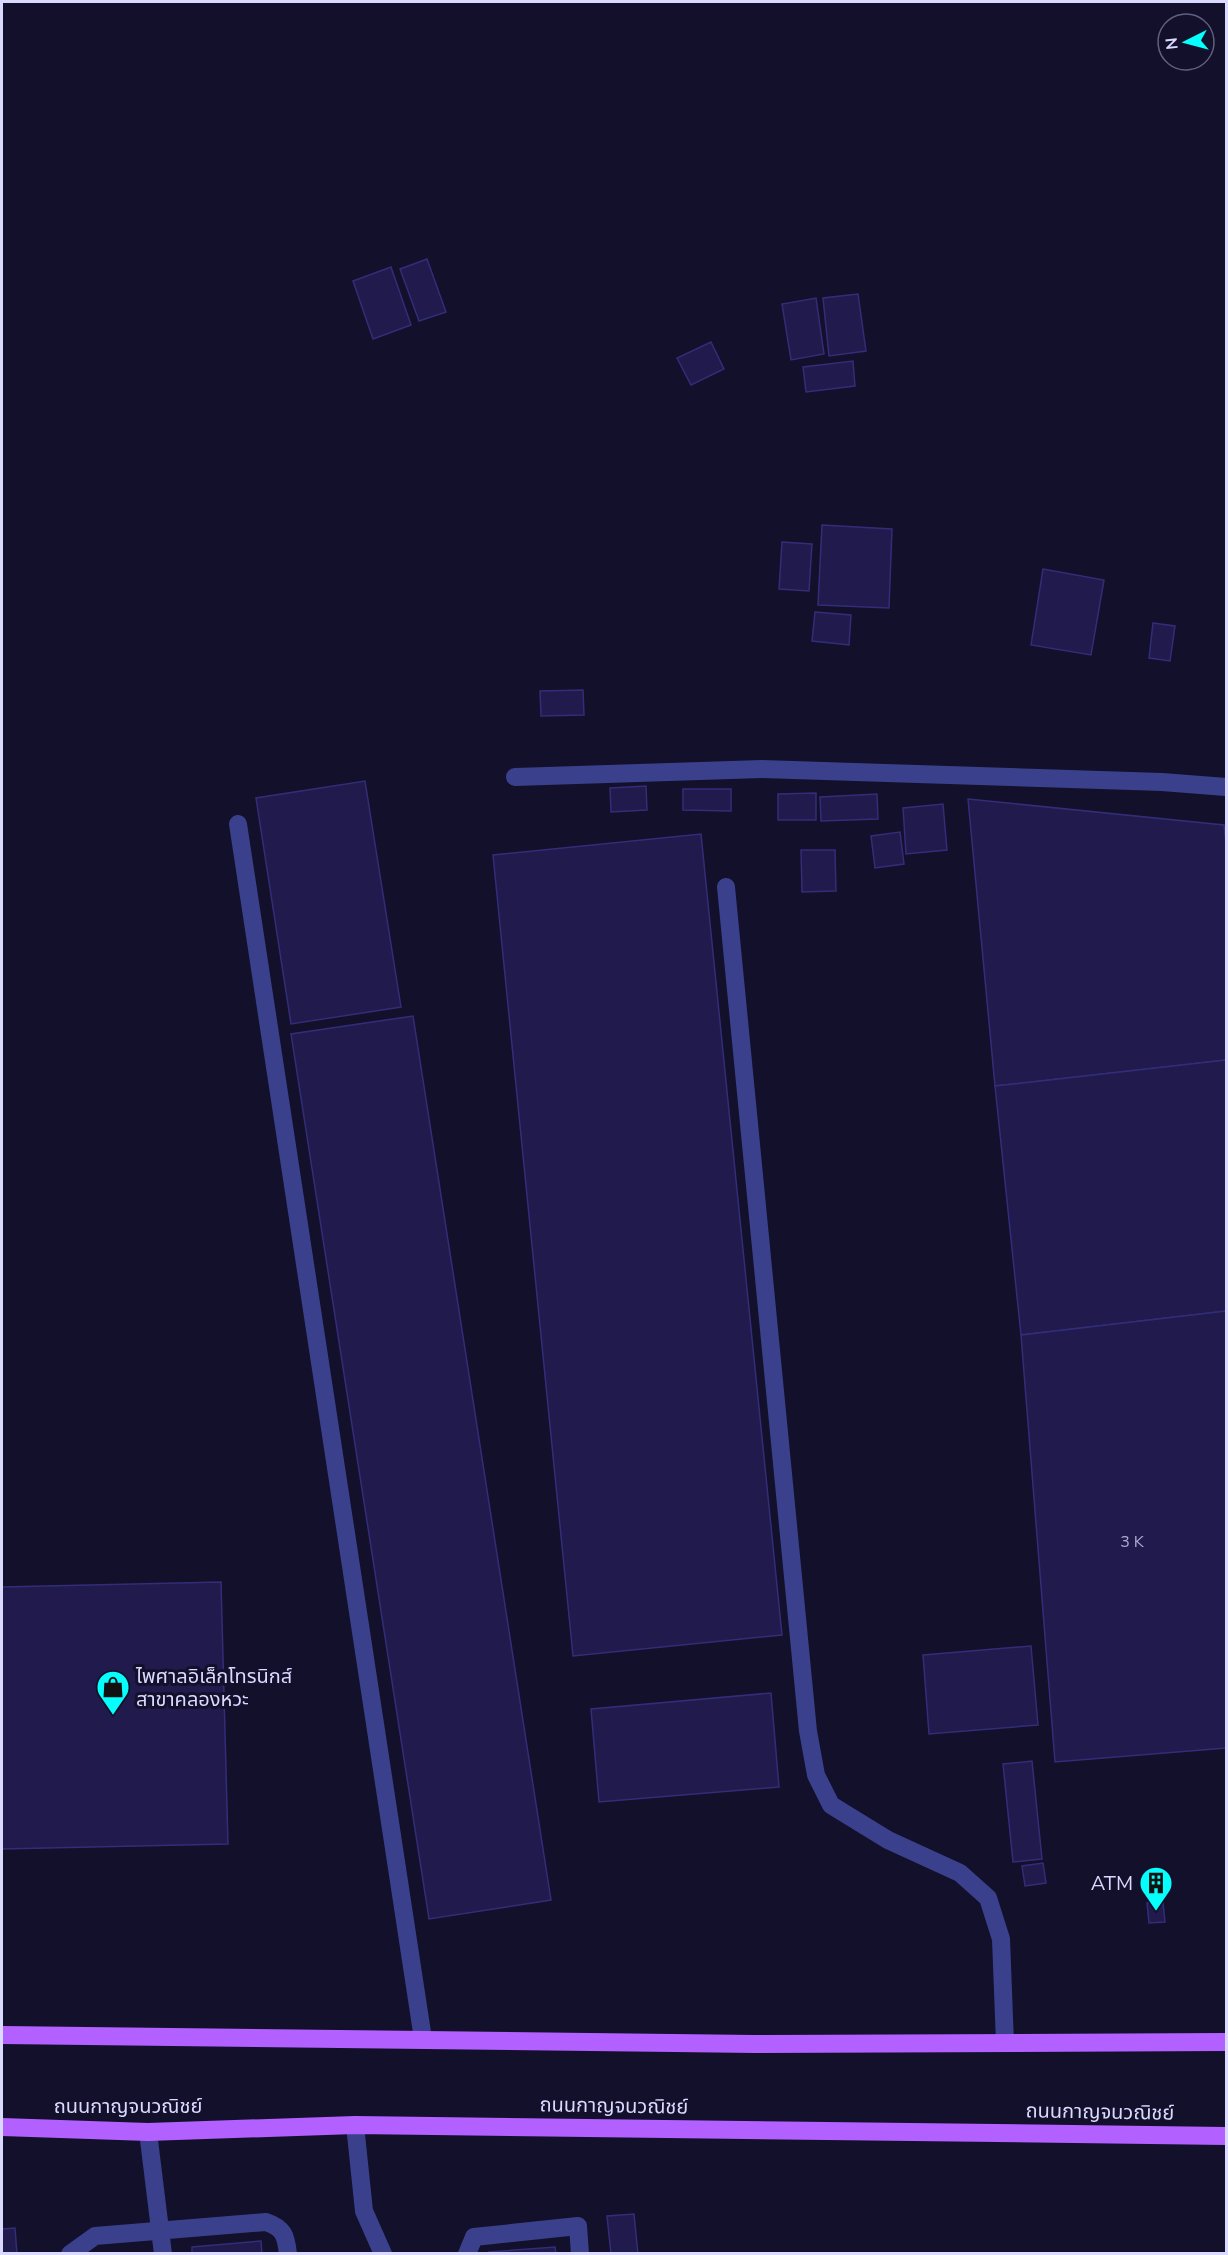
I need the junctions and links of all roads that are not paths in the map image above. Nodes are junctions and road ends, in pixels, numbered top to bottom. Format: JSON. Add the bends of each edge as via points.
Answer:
{"nodes":[{"id":1,"x":515,"y":777,"type":"dead end"},
{"id":2,"x":1227,"y":787,"type":"edge"},
{"id":3,"x":238,"y":824,"type":"dead end"},
{"id":4,"x":726,"y":887,"type":"dead end"},
{"id":5,"x":2,"y":2035,"type":"edge"},
{"id":6,"x":423,"y":2039,"type":"junction"},
{"id":7,"x":1227,"y":2042,"type":"edge"},
{"id":8,"x":1005,"y":2043,"type":"junction"},
{"id":9,"x":355,"y":2125,"type":"junction"},
{"id":10,"x":2,"y":2127,"type":"edge"},
{"id":11,"x":148,"y":2132,"type":"junction"},
{"id":12,"x":1227,"y":2136,"type":"edge"},
{"id":13,"x":161,"y":2232,"type":"junction"},
{"id":14,"x":70,"y":2253,"type":"edge"},
{"id":15,"x":163,"y":2253,"type":"edge"},
{"id":16,"x":288,"y":2253,"type":"edge"},
{"id":17,"x":382,"y":2253,"type":"edge"},
{"id":18,"x":467,"y":2253,"type":"edge"},
{"id":19,"x":580,"y":2253,"type":"edge"}],
"edges":[{"from":1,"to":2,"type":"street","via":[[762,769]]},
{"from":3,"to":6,"type":"street"},
{"from":4,"to":8,"type":"street","via":[[808,1731],[816,1775],[831,1804],[888,1840],[960,1873],[988,1898],[1001,1939]]},
{"from":5,"to":6,"type":"main road"},
{"from":6,"to":8,"type":"main road"},
{"from":7,"to":8,"type":"main road"},
{"from":9,"to":11,"type":"main road","name":"ถนนกาญจนวณิชย์"},
{"from":9,"to":12,"type":"main road","name":"ถนนกาญจนวณิชย์"},
{"from":9,"to":17,"type":"street","via":[[364,2211]]},
{"from":10,"to":11,"type":"main road","name":"ถนนกาญจนวณิชย์"},
{"from":11,"to":13,"type":"street"},
{"from":13,"to":14,"type":"street","via":[[95,2236]]},
{"from":13,"to":15,"type":"street"},
{"from":13,"to":16,"type":"street","via":[[266,2222],[278,2226],[286,2236]]},
{"from":18,"to":19,"type":"street","via":[[474,2236],[578,2226]]}]}
